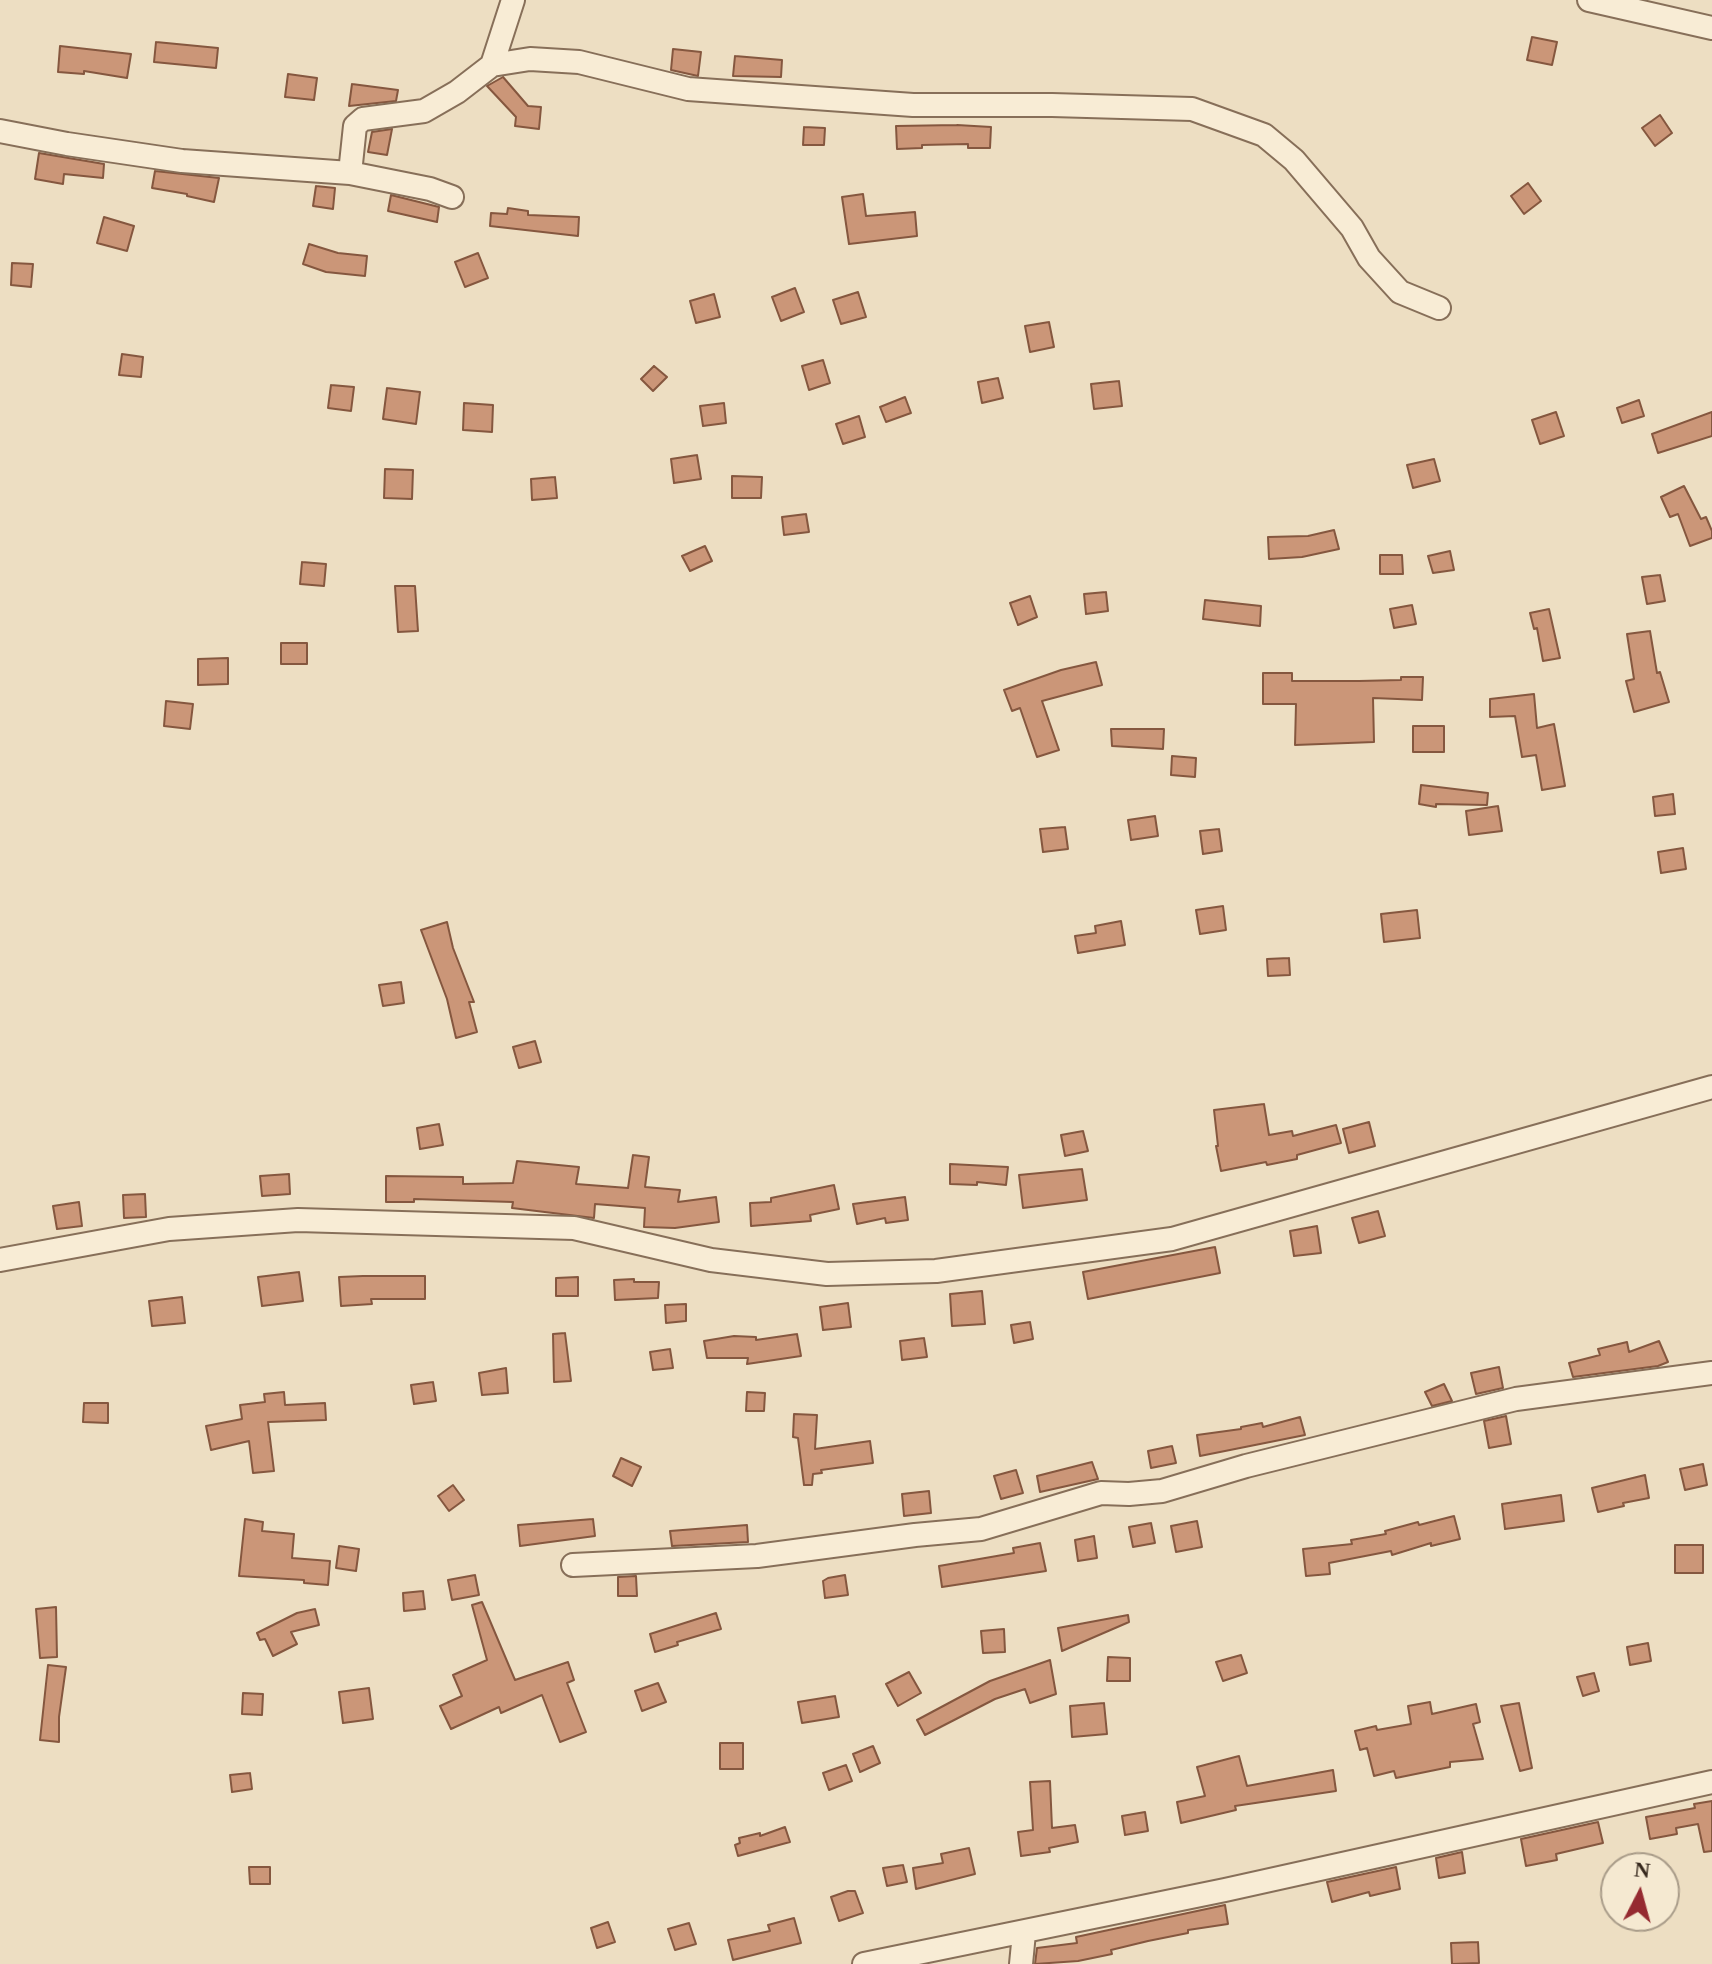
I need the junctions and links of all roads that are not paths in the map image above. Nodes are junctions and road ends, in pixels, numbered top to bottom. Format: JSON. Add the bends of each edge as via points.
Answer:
{"nodes":[{"id":1,"x":513,"y":0,"type":"edge"},
{"id":2,"x":1589,"y":0,"type":"edge"},
{"id":3,"x":1712,"y":28,"type":"edge"},
{"id":4,"x":492,"y":65,"type":"junction"},
{"id":5,"x":0,"y":131,"type":"edge"},
{"id":6,"x":350,"y":173,"type":"junction"},
{"id":7,"x":452,"y":197,"type":"dead end"},
{"id":8,"x":1439,"y":308,"type":"dead end"},
{"id":9,"x":1712,"y":1087,"type":"edge"},
{"id":10,"x":0,"y":1260,"type":"edge"},
{"id":11,"x":1712,"y":1373,"type":"edge"},
{"id":12,"x":573,"y":1565,"type":"dead end"},
{"id":13,"x":1712,"y":1782,"type":"edge"},
{"id":14,"x":1024,"y":1933,"type":"junction"},
{"id":15,"x":864,"y":1964,"type":"edge"},
{"id":16,"x":1021,"y":1964,"type":"edge"}],
"edges":[{"from":1,"to":4,"type":"street"},
{"from":2,"to":3,"type":"street"},
{"from":4,"to":6,"type":"street","via":[[424,111],[372,117],[355,126]]},
{"from":4,"to":8,"type":"street","via":[[530,59],[579,62],[688,89],[913,105],[1192,109],[1264,135],[1294,160],[1400,292]]},
{"from":5,"to":6,"type":"street","via":[[182,161]]},
{"from":6,"to":7,"type":"street"},
{"from":9,"to":10,"type":"street","via":[[1172,1239],[936,1271],[827,1274],[711,1260],[574,1228],[298,1220],[169,1229]]},
{"from":11,"to":12,"type":"street","via":[[1516,1399],[1162,1491],[1101,1493],[981,1529],[757,1556]]},
{"from":13,"to":14,"type":"street"},
{"from":14,"to":15,"type":"street"},
{"from":14,"to":16,"type":"street"}]}
